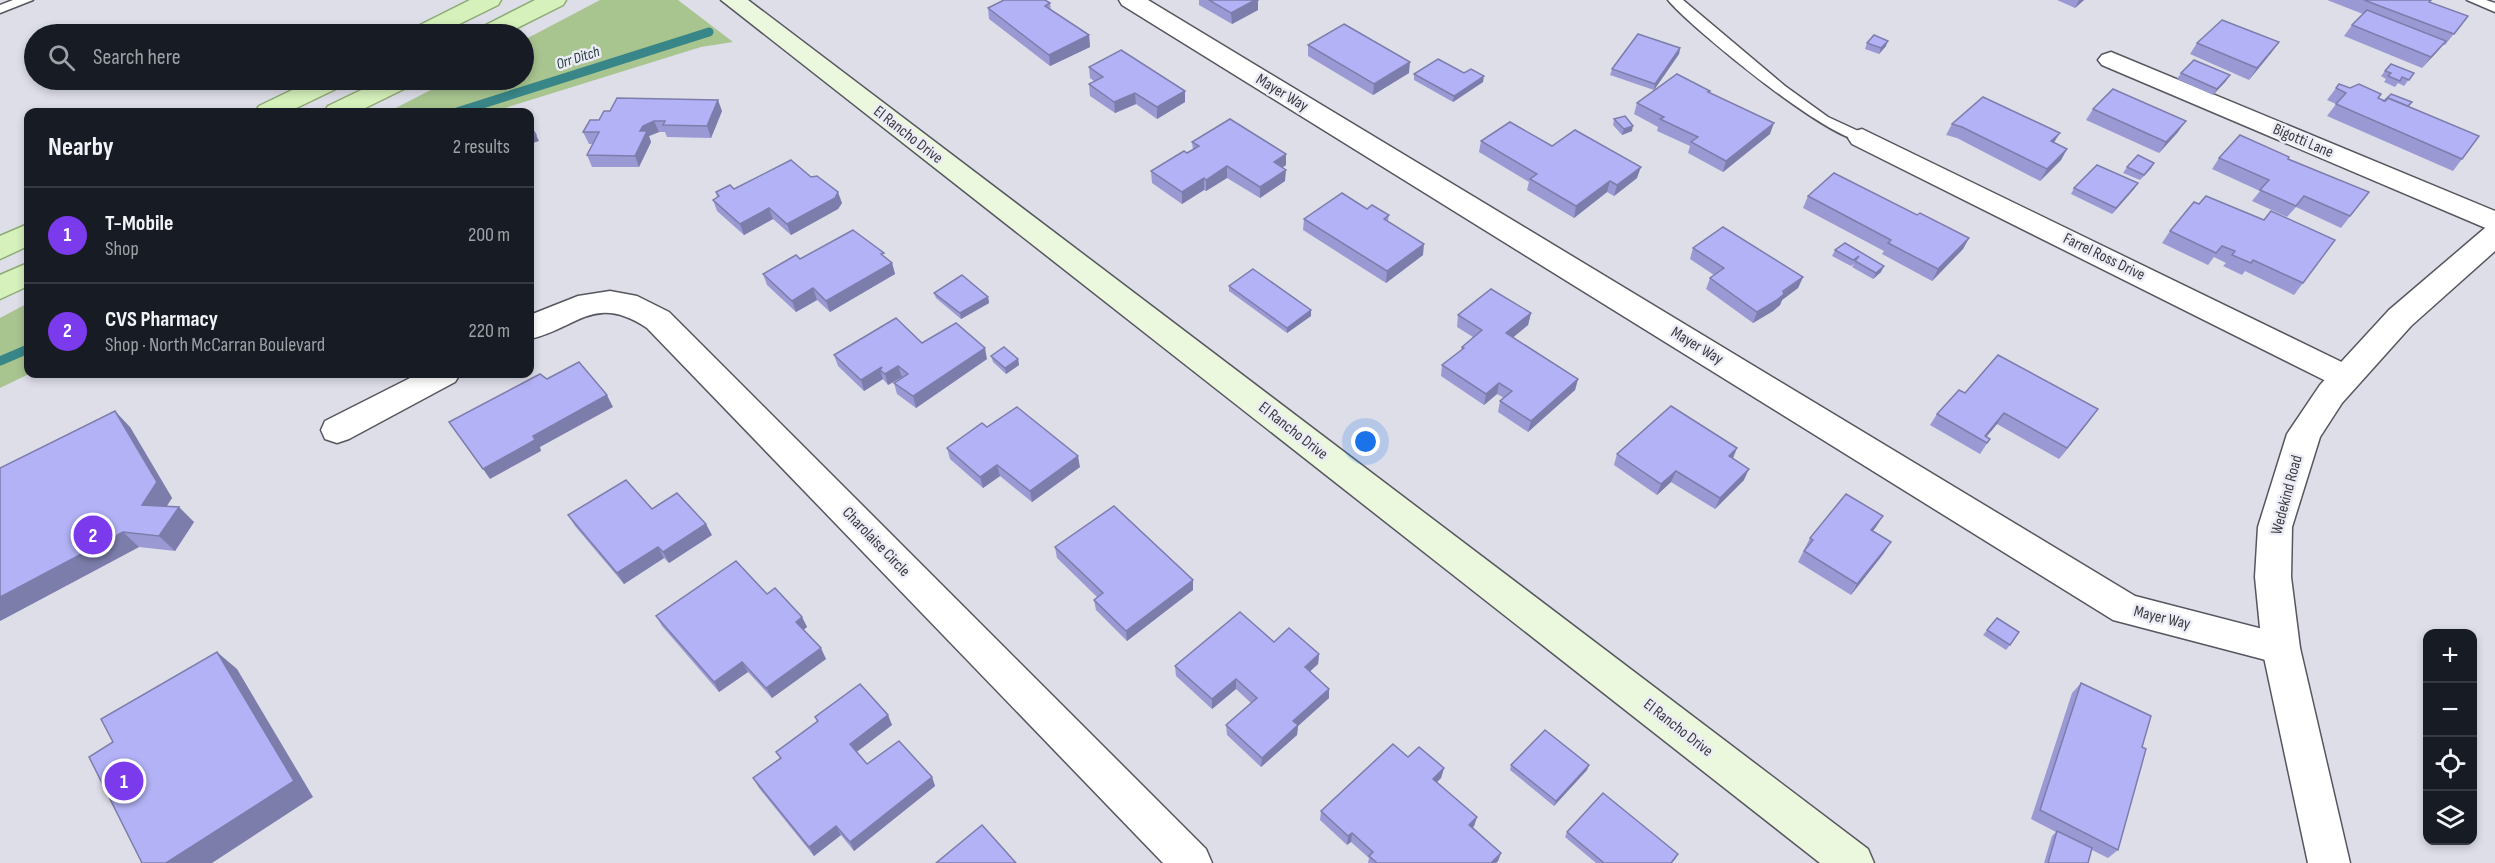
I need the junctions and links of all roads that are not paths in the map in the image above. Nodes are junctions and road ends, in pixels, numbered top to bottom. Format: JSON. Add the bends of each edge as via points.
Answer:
{"nodes":[{"id":1,"x":26,"y":0,"type":"edge"},
{"id":2,"x":489,"y":0,"type":"edge"},
{"id":3,"x":554,"y":0,"type":"edge"},
{"id":4,"x":733,"y":0,"type":"edge"},
{"id":5,"x":1131,"y":0,"type":"edge"},
{"id":6,"x":1675,"y":0,"type":"edge"},
{"id":7,"x":2474,"y":0,"type":"edge"},
{"id":8,"x":474,"y":6,"type":"edge"},
{"id":9,"x":2495,"y":8,"type":"edge"},
{"id":10,"x":0,"y":9,"type":"edge"},
{"id":11,"x":440,"y":24,"type":"edge"},
{"id":12,"x":507,"y":24,"type":"edge"},
{"id":13,"x":2111,"y":60,"type":"dead end"},
{"id":14,"x":313,"y":90,"type":"edge"},
{"id":15,"x":381,"y":90,"type":"edge"},
{"id":16,"x":276,"y":108,"type":"edge"},
{"id":17,"x":346,"y":108,"type":"edge"},
{"id":18,"x":1862,"y":138,"type":"joint"},
{"id":19,"x":2495,"y":222,"type":"edge"},
{"id":20,"x":2495,"y":235,"type":"edge"},
{"id":21,"x":24,"y":236,"type":"edge"},
{"id":22,"x":0,"y":249,"type":"edge"},
{"id":23,"x":24,"y":275,"type":"edge"},
{"id":24,"x":0,"y":288,"type":"edge"},
{"id":25,"x":534,"y":326,"type":"edge"},
{"id":26,"x":2346,"y":377,"type":"junction"},
{"id":27,"x":436,"y":378,"type":"edge"},
{"id":28,"x":337,"y":430,"type":"dead end"},
{"id":29,"x":2282,"y":648,"type":"junction"},
{"id":30,"x":1191,"y":863,"type":"edge"},
{"id":31,"x":1853,"y":863,"type":"edge"},
{"id":32,"x":2329,"y":863,"type":"edge"}],
"edges":[{"from":1,"to":10,"type":"lane"},
{"from":2,"to":8,"type":"main road"},
{"from":3,"to":12,"type":"main road"},
{"from":4,"to":31,"type":"main road","name":"El Rancho Drive"},
{"from":5,"to":29,"type":"street","name":"Mayer Way","via":[[2126,609]]},
{"from":6,"to":18,"type":"lane","via":[[1780,89],[1823,120]]},
{"from":7,"to":9,"type":"lane"},
{"from":8,"to":11,"type":"main road"},
{"from":13,"to":19,"type":"street","name":"Bigotti Lane"},
{"from":14,"to":16,"type":"main road"},
{"from":15,"to":17,"type":"main road"},
{"from":18,"to":26,"type":"street","name":"Farrel Ross Drive"},
{"from":20,"to":26,"type":"street","name":"Wedekind Road","via":[[2400,318]]},
{"from":21,"to":22,"type":"main road"},
{"from":23,"to":24,"type":"main road"},
{"from":25,"to":30,"type":"street","name":"Charolaise Circle","via":[[567,310],[598,302],[625,302],[643,308],[658,320]]},
{"from":26,"to":29,"type":"street","name":"Wedekind Road","via":[[2304,434],[2275,527],[2273,577]]},
{"from":27,"to":28,"type":"street"},
{"from":29,"to":32,"type":"street","name":"Wedekind Road"}]}
